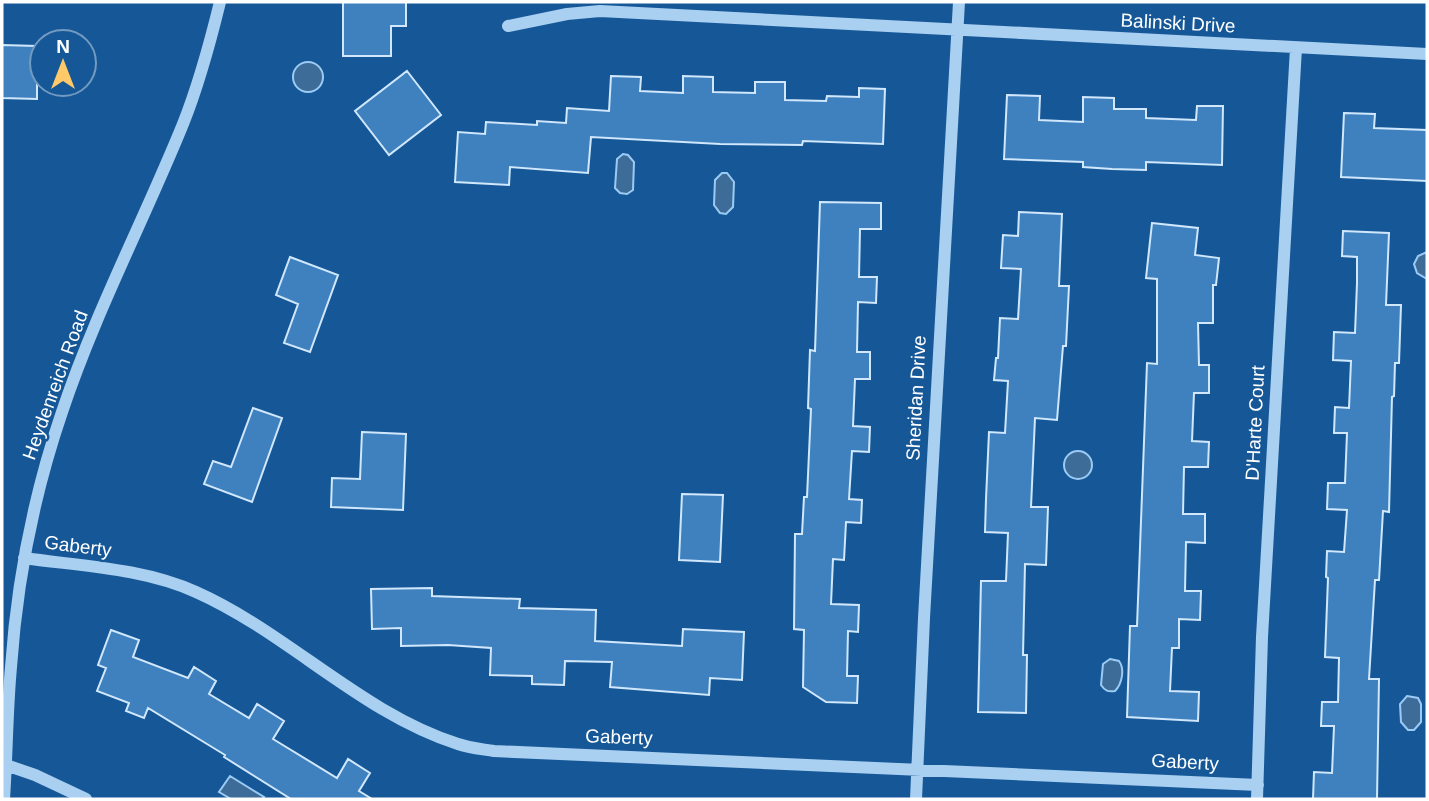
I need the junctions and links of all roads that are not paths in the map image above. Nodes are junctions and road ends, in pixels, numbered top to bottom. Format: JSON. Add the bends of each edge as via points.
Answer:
{"nodes":[{"id":1,"x":220,"y":2,"type":"edge"},
{"id":2,"x":959,"y":2,"type":"edge"},
{"id":3,"x":508,"y":26,"type":"dead end"},
{"id":4,"x":956,"y":29,"type":"junction"},
{"id":5,"x":1296,"y":48,"type":"junction"},
{"id":6,"x":1427,"y":54,"type":"edge"},
{"id":7,"x":24,"y":558,"type":"junction"},
{"id":8,"x":6,"y":765,"type":"junction"},
{"id":9,"x":918,"y":769,"type":"junction"},
{"id":10,"x":1258,"y":785,"type":"junction"},
{"id":11,"x":4,"y":799,"type":"edge"},
{"id":12,"x":86,"y":799,"type":"edge"},
{"id":13,"x":916,"y":799,"type":"edge"},
{"id":14,"x":1257,"y":799,"type":"edge"}],
"edges":[{"from":1,"to":7,"type":"street","name":"Heydenreich Road","via":[[183,123],[62,412]]},
{"from":2,"to":4,"type":"street","name":"Sheridan Drive"},
{"from":3,"to":4,"type":"street","name":"Balinski Drive","via":[[600,11]]},
{"from":4,"to":5,"type":"street","name":"Balinski Drive"},
{"from":4,"to":9,"type":"street","name":"Sheridan Drive"},
{"from":5,"to":6,"type":"street","name":"Balinski Drive"},
{"from":5,"to":10,"type":"street","name":"D'Harte Court","via":[[1262,638]]},
{"from":7,"to":8,"type":"street","name":"Heydenreich Road","via":[[11,666]]},
{"from":7,"to":9,"type":"street","name":"Gaberty","via":[[122,571],[194,591],[228,608],[393,715],[460,745],[508,752]]},
{"from":8,"to":11,"type":"street","name":"Heydenreich Road"},
{"from":8,"to":12,"type":"street"},
{"from":9,"to":10,"type":"street","name":"Gaberty"},
{"from":9,"to":13,"type":"street","name":"Sheridan Drive"},
{"from":10,"to":14,"type":"street","name":"D'Harte Court"}]}
